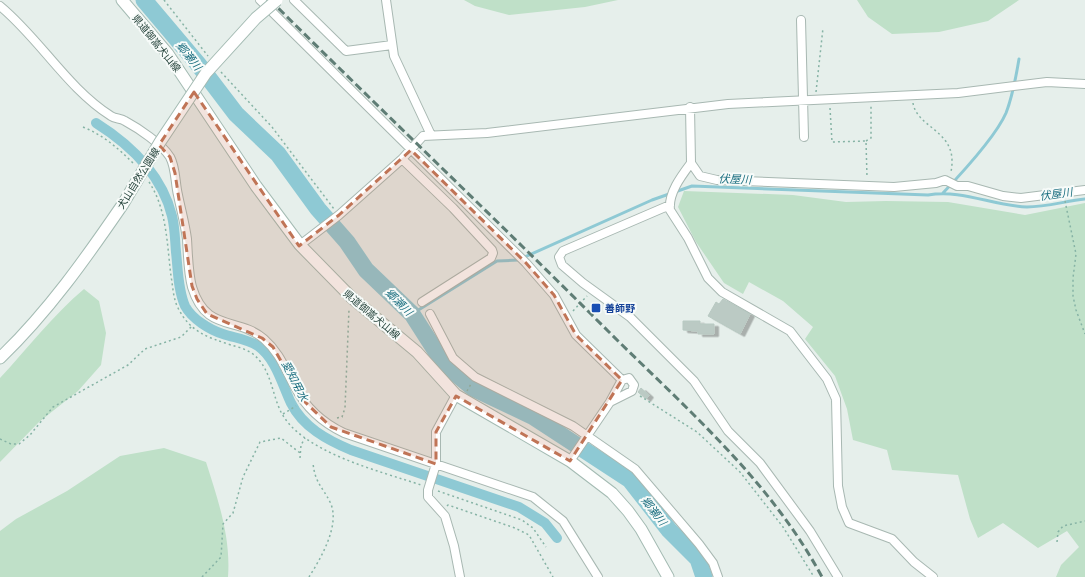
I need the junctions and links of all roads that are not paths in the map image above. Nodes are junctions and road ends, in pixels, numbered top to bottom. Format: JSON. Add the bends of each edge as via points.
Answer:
{"nodes":[{"id":1,"x":122,"y":0,"type":"edge"},
{"id":2,"x":260,"y":0,"type":"edge"},
{"id":3,"x":277,"y":0,"type":"edge"},
{"id":4,"x":294,"y":0,"type":"edge"},
{"id":5,"x":386,"y":0,"type":"edge"},
{"id":6,"x":0,"y":6,"type":"edge"},
{"id":7,"x":801,"y":20,"type":"dead end"},
{"id":8,"x":392,"y":45,"type":"junction"},
{"id":9,"x":1085,"y":84,"type":"edge"},
{"id":10,"x":803,"y":100,"type":"junction"},
{"id":11,"x":690,"y":107,"type":"junction"},
{"id":12,"x":431,"y":135,"type":"junction"},
{"id":13,"x":804,"y":137,"type":"dead end"},
{"id":14,"x":410,"y":150,"type":"junction"},
{"id":15,"x":402,"y":159,"type":"junction"},
{"id":16,"x":691,"y":163,"type":"junction"},
{"id":17,"x":1085,"y":190,"type":"edge"},
{"id":18,"x":670,"y":205,"type":"junction"},
{"id":19,"x":300,"y":245,"type":"junction"},
{"id":20,"x":422,"y":302,"type":"dead end"},
{"id":21,"x":430,"y":314,"type":"dead end"},
{"id":22,"x":0,"y":358,"type":"edge"},
{"id":23,"x":622,"y":380,"type":"junction"},
{"id":24,"x":456,"y":395,"type":"junction"},
{"id":25,"x":610,"y":402,"type":"junction"},
{"id":26,"x":589,"y":435,"type":"junction"},
{"id":27,"x":572,"y":458,"type":"junction"},
{"id":28,"x":436,"y":464,"type":"junction"},
{"id":29,"x":460,"y":577,"type":"edge"},
{"id":30,"x":598,"y":577,"type":"edge"},
{"id":31,"x":668,"y":577,"type":"edge"},
{"id":32,"x":718,"y":577,"type":"edge"},
{"id":33,"x":838,"y":577,"type":"edge"},
{"id":34,"x":932,"y":577,"type":"edge"}],
"edges":[{"from":1,"to":19,"type":"main road","name":"県道御嵩犬山線","via":[[168,54],[256,186]]},
{"from":2,"to":14,"type":"street"},
{"from":3,"to":22,"type":"main road","name":"犬山自然公園線","bridge":true,"via":[[256,18],[206,73],[82,264]]},
{"from":4,"to":8,"type":"street","via":[[346,51]]},
{"from":5,"to":8,"type":"street"},
{"from":6,"to":28,"type":"street","via":[[90,100],[113,118],[124,120],[161,147],[170,157],[182,209],[192,286],[207,314],[246,330],[273,347],[281,357],[295,388],[318,417],[344,433]]},
{"from":7,"to":10,"type":"street"},
{"from":8,"to":12,"type":"street","via":[[394,56]]},
{"from":9,"to":10,"type":"street","via":[[1047,82],[958,93]]},
{"from":10,"to":11,"type":"street"},
{"from":10,"to":13,"type":"street"},
{"from":11,"to":12,"type":"street","via":[[487,133]]},
{"from":11,"to":16,"type":"street"},
{"from":12,"to":14,"type":"street","via":[[423,136]]},
{"from":14,"to":15,"type":"street"},
{"from":14,"to":23,"type":"street","via":[[526,263],[554,295],[576,335]]},
{"from":15,"to":19,"type":"street","via":[[339,215]]},
{"from":15,"to":20,"type":"street","via":[[453,208],[493,253],[491,258]]},
{"from":16,"to":17,"type":"street","via":[[700,176],[717,180],[894,187],[945,180],[957,186],[968,186],[1003,196],[1021,198]]},
{"from":16,"to":18,"type":"street","via":[[677,183]]},
{"from":18,"to":33,"type":"street","via":[[563,251],[559,257],[562,265],[630,317],[694,381],[728,431],[760,463],[805,524]]},
{"from":18,"to":34,"type":"street","via":[[670,210],[688,238],[708,278],[722,292],[790,331],[827,379],[836,399],[838,486],[842,507],[849,523],[892,539]]},
{"from":19,"to":24,"type":"main road","name":"県道御嵩犬山線","via":[[352,298],[418,352]]},
{"from":21,"to":26,"type":"street","via":[[453,358],[475,377]]},
{"from":23,"to":25,"type":"street"},
{"from":23,"to":25,"type":"street","via":[[629,378],[633,381],[632,391]]},
{"from":24,"to":27,"type":"main road","name":"県道御嵩犬山線"},
{"from":24,"to":28,"type":"street","via":[[436,432]]},
{"from":25,"to":26,"type":"street"},
{"from":26,"to":27,"type":"street"},
{"from":26,"to":32,"type":"street","via":[[635,469],[700,544]]},
{"from":27,"to":31,"type":"main road","name":"県道御嵩犬山線","via":[[628,510]]},
{"from":28,"to":29,"type":"street","via":[[428,497],[442,512],[454,546]]},
{"from":28,"to":30,"type":"street","via":[[523,493],[543,504],[570,530]]}]}
